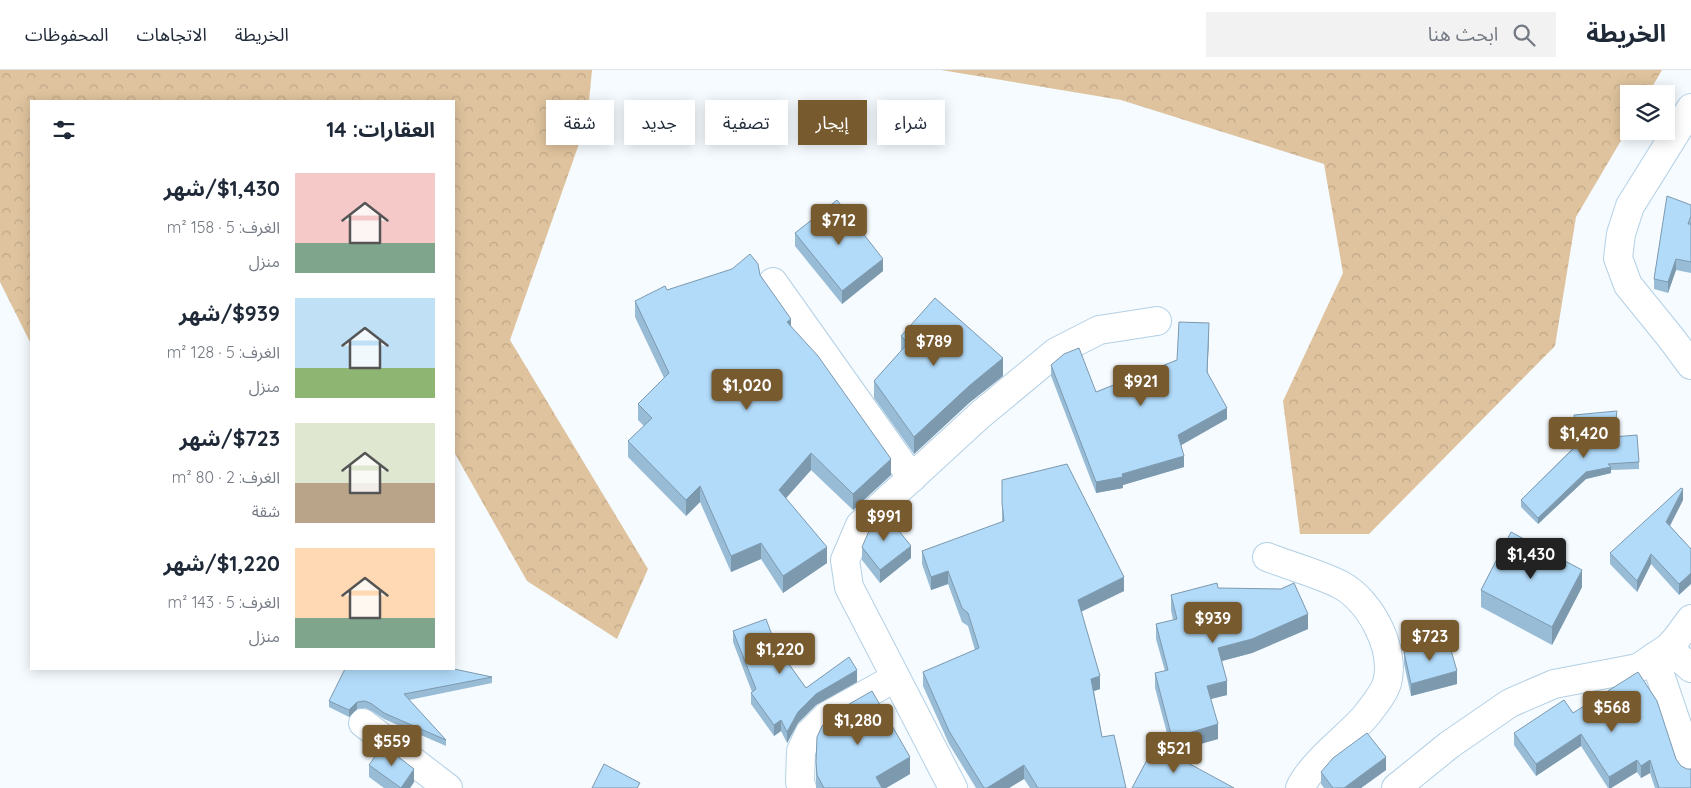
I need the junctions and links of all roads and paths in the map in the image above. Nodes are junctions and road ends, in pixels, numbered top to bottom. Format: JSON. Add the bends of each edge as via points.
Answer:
{"nodes":[{"id":1,"x":1691,"y":108,"type":"edge"},
{"id":2,"x":773,"y":282,"type":"dead end"},
{"id":3,"x":1158,"y":322,"type":"dead end"},
{"id":4,"x":1691,"y":365,"type":"edge"},
{"id":5,"x":912,"y":478,"type":"junction"},
{"id":6,"x":1267,"y":557,"type":"dead end"},
{"id":7,"x":1691,"y":619,"type":"edge"},
{"id":8,"x":1661,"y":653,"type":"junction"},
{"id":9,"x":1691,"y":668,"type":"edge"},
{"id":10,"x":895,"y":678,"type":"junction"},
{"id":11,"x":363,"y":723,"type":"dead end"},
{"id":12,"x":1691,"y":766,"type":"edge"},
{"id":13,"x":448,"y":788,"type":"edge"},
{"id":14,"x":802,"y":788,"type":"edge"},
{"id":15,"x":953,"y":788,"type":"edge"},
{"id":16,"x":1300,"y":788,"type":"edge"},
{"id":17,"x":1396,"y":788,"type":"edge"}],
"edges":[{"from":1,"to":4,"type":"street","via":[[1630,206],[1618,258],[1628,285]]},
{"from":2,"to":5,"type":"street"},
{"from":3,"to":5,"type":"street","via":[[1099,330],[1056,352],[980,415]]},
{"from":5,"to":10,"type":"street","via":[[860,525],[845,560],[848,587]]},
{"from":6,"to":16,"type":"street","via":[[1342,586],[1364,604],[1380,629],[1388,660],[1387,682],[1378,700]]},
{"from":7,"to":8,"type":"street","via":[[1678,638]]},
{"from":8,"to":9,"type":"street"},
{"from":8,"to":12,"type":"street"},
{"from":8,"to":17,"type":"street","via":[[1638,668],[1554,684],[1510,703],[1449,745]]},
{"from":10,"to":14,"type":"street","via":[[827,716],[809,734],[801,751]]},
{"from":10,"to":15,"type":"street"},
{"from":11,"to":13,"type":"street"}]}
